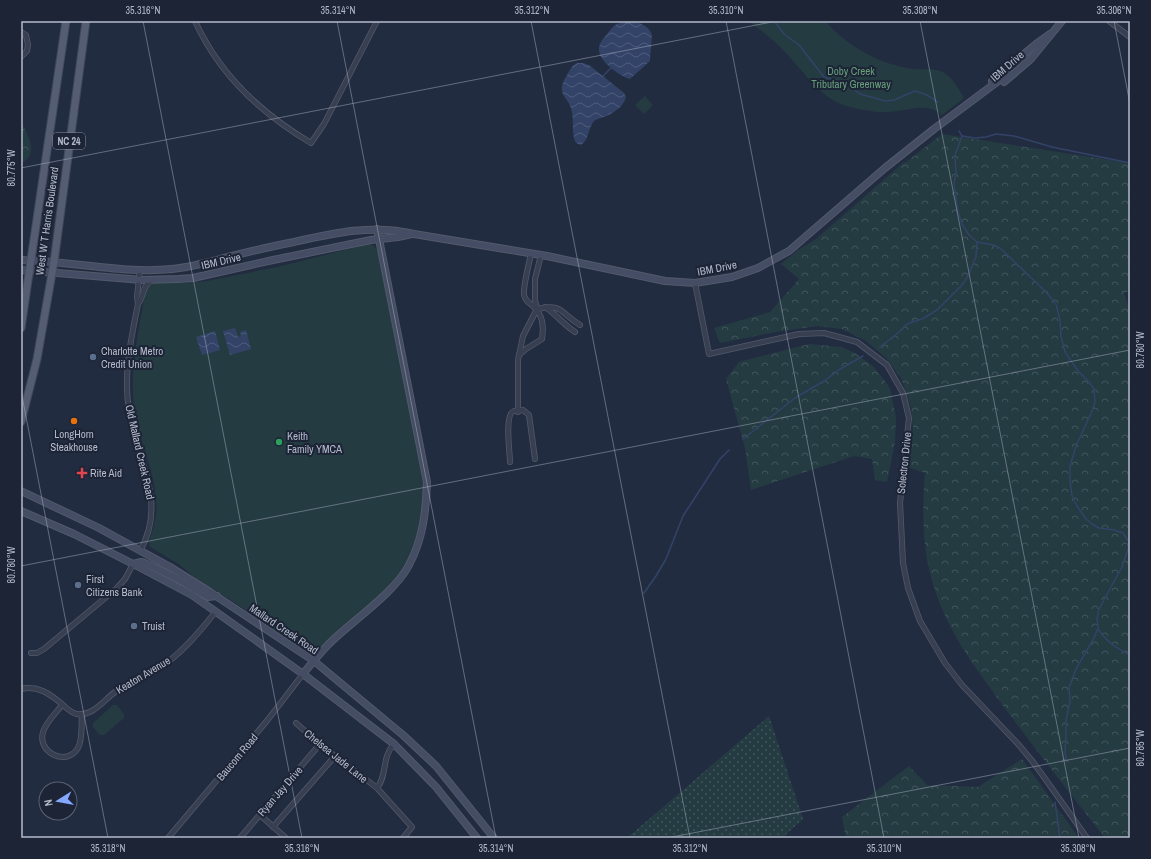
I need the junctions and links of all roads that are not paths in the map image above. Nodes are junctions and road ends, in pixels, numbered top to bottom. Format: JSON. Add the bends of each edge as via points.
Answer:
{"nodes":[{"id":1,"x":66,"y":21,"type":"edge"},
{"id":2,"x":86,"y":21,"type":"edge"},
{"id":3,"x":195,"y":21,"type":"edge"},
{"id":4,"x":377,"y":21,"type":"edge"},
{"id":5,"x":1062,"y":21,"type":"edge"},
{"id":6,"x":1109,"y":21,"type":"edge"},
{"id":7,"x":21,"y":32,"type":"edge"},
{"id":8,"x":1050,"y":34,"type":"junction"},
{"id":9,"x":1130,"y":38,"type":"edge"},
{"id":10,"x":21,"y":57,"type":"edge"},
{"id":11,"x":969,"y":103,"type":"junction"},
{"id":12,"x":377,"y":228,"type":"junction"},
{"id":13,"x":414,"y":234,"type":"junction"},
{"id":14,"x":379,"y":240,"type":"junction"},
{"id":15,"x":531,"y":254,"type":"junction"},
{"id":16,"x":540,"y":255,"type":"junction"},
{"id":17,"x":21,"y":260,"type":"edge"},
{"id":18,"x":31,"y":260,"type":"junction"},
{"id":19,"x":54,"y":262,"type":"junction"},
{"id":20,"x":140,"y":269,"type":"junction"},
{"id":21,"x":21,"y":270,"type":"edge"},
{"id":22,"x":30,"y":270,"type":"junction"},
{"id":23,"x":52,"y":272,"type":"junction"},
{"id":24,"x":139,"y":280,"type":"junction"},
{"id":25,"x":152,"y":280,"type":"junction"},
{"id":26,"x":695,"y":283,"type":"junction"},
{"id":27,"x":138,"y":304,"type":"junction"},
{"id":28,"x":545,"y":307,"type":"junction"},
{"id":29,"x":537,"y":309,"type":"junction"},
{"id":30,"x":567,"y":317,"type":"junction"},
{"id":31,"x":561,"y":321,"type":"junction"},
{"id":32,"x":580,"y":325,"type":"dead end"},
{"id":33,"x":21,"y":328,"type":"edge"},
{"id":34,"x":575,"y":332,"type":"dead end"},
{"id":35,"x":519,"y":356,"type":"junction"},
{"id":36,"x":518,"y":412,"type":"junction"},
{"id":37,"x":21,"y":422,"type":"edge"},
{"id":38,"x":535,"y":459,"type":"dead end"},
{"id":39,"x":510,"y":462,"type":"dead end"},
{"id":40,"x":21,"y":491,"type":"edge"},
{"id":41,"x":21,"y":511,"type":"edge"},
{"id":42,"x":140,"y":551,"type":"junction"},
{"id":43,"x":133,"y":564,"type":"junction"},
{"id":44,"x":216,"y":596,"type":"junction"},
{"id":45,"x":216,"y":611,"type":"junction"},
{"id":46,"x":31,"y":653,"type":"dead end"},
{"id":47,"x":314,"y":661,"type":"junction"},
{"id":48,"x":303,"y":674,"type":"junction"},
{"id":49,"x":21,"y":689,"type":"edge"},
{"id":50,"x":62,"y":704,"type":"junction"},
{"id":51,"x":82,"y":714,"type":"junction"},
{"id":52,"x":296,"y":722,"type":"dead end"},
{"id":53,"x":320,"y":744,"type":"junction"},
{"id":54,"x":394,"y":744,"type":"junction"},
{"id":55,"x":335,"y":756,"type":"junction"},
{"id":56,"x":377,"y":788,"type":"junction"},
{"id":57,"x":260,"y":815,"type":"junction"},
{"id":58,"x":273,"y":827,"type":"junction"},
{"id":59,"x":168,"y":838,"type":"edge"},
{"id":60,"x":240,"y":838,"type":"edge"},
{"id":61,"x":286,"y":838,"type":"edge"},
{"id":62,"x":403,"y":838,"type":"edge"},
{"id":63,"x":477,"y":838,"type":"edge"},
{"id":64,"x":494,"y":838,"type":"edge"},
{"id":65,"x":1087,"y":838,"type":"edge"}],
"edges":[{"from":1,"to":18,"type":"main road","name":"West W T Harris Boulevard","number":"NC 24"},
{"from":2,"to":19,"type":"main road","name":"West W T Harris Boulevard","number":"NC 24"},
{"from":3,"to":4,"type":"street","via":[[216,58],[241,89],[289,130],[312,143]]},
{"from":5,"to":8,"type":"street","name":"IBM Drive"},
{"from":6,"to":9,"type":"street"},
{"from":7,"to":10,"type":"street","via":[[26,35],[28,45],[27,51]]},
{"from":8,"to":11,"type":"street","name":"IBM Drive","via":[[976,93]]},
{"from":8,"to":11,"type":"street","name":"IBM Drive","via":[[1039,50],[1019,69],[986,95]]},
{"from":11,"to":26,"type":"street","name":"IBM Drive","via":[[885,168],[786,253],[749,272]]},
{"from":12,"to":13,"type":"street","name":"IBM Drive"},
{"from":12,"to":14,"type":"street"},
{"from":12,"to":20,"type":"street","name":"IBM Drive","via":[[334,233],[191,266]]},
{"from":13,"to":14,"type":"street","name":"IBM Drive"},
{"from":13,"to":15,"type":"street","name":"IBM Drive"},
{"from":14,"to":25,"type":"street","name":"IBM Drive","via":[[193,278]]},
{"from":14,"to":47,"type":"street","via":[[424,461],[427,482],[424,525],[418,545],[400,579],[332,641]]},
{"from":15,"to":16,"type":"street","name":"IBM Drive"},
{"from":15,"to":29,"type":"street","via":[[524,294],[527,301]]},
{"from":16,"to":26,"type":"street","name":"IBM Drive","via":[[665,281]]},
{"from":16,"to":29,"type":"street","via":[[535,279]]},
{"from":17,"to":18,"type":"street","name":"IBM Drive"},
{"from":18,"to":19,"type":"street","name":"IBM Drive"},
{"from":18,"to":22,"type":"main road","name":"West W T Harris Boulevard","number":"NC 24"},
{"from":19,"to":20,"type":"street","name":"IBM Drive"},
{"from":19,"to":23,"type":"main road","name":"West W T Harris Boulevard","number":"NC 24"},
{"from":20,"to":24,"type":"street","name":"Old Mallard Creek Road"},
{"from":21,"to":22,"type":"street","name":"IBM Drive"},
{"from":22,"to":23,"type":"street","name":"IBM Drive"},
{"from":22,"to":33,"type":"main road","name":"West W T Harris Boulevard","number":"NC 24"},
{"from":23,"to":24,"type":"street","name":"IBM Drive"},
{"from":23,"to":37,"type":"main road","name":"West W T Harris Boulevard","number":"NC 24","via":[[37,359]]},
{"from":24,"to":25,"type":"street","name":"IBM Drive"},
{"from":24,"to":27,"type":"street","name":"Old Mallard Creek Road"},
{"from":25,"to":27,"type":"street","name":"Old Mallard Creek Road","via":[[144,286],[142,299]]},
{"from":26,"to":65,"type":"street","name":"Solectron Drive","via":[[709,354],[799,334],[824,333],[857,342],[887,365],[903,393],[909,418],[900,503],[903,563],[913,603],[928,636],[962,686],[1018,744]]},
{"from":27,"to":42,"type":"street","name":"Old Mallard Creek Road","via":[[130,351],[127,391],[129,410],[149,487],[152,512],[148,534]]},
{"from":28,"to":29,"type":"street"},
{"from":28,"to":30,"type":"street","via":[[558,308]]},
{"from":28,"to":31,"type":"street"},
{"from":29,"to":35,"type":"street","via":[[523,336]]},
{"from":29,"to":35,"type":"street","via":[[544,327],[542,339]]},
{"from":30,"to":31,"type":"street"},
{"from":30,"to":32,"type":"street"},
{"from":31,"to":34,"type":"street"},
{"from":35,"to":36,"type":"street"},
{"from":36,"to":38,"type":"street","via":[[523,410],[529,415]]},
{"from":36,"to":39,"type":"street","via":[[510,414],[508,421]]},
{"from":40,"to":42,"type":"street","name":"Mallard Creek Road","via":[[99,528]]},
{"from":41,"to":43,"type":"street","via":[[75,534]]},
{"from":42,"to":44,"type":"street","name":"Mallard Creek Road"},
{"from":43,"to":44,"type":"street","via":[[145,563],[208,597]]},
{"from":43,"to":45,"type":"street","via":[[192,595]]},
{"from":43,"to":46,"type":"street","via":[[117,588],[44,649]]},
{"from":44,"to":47,"type":"street","name":"Mallard Creek Road"},
{"from":45,"to":48,"type":"street"},
{"from":45,"to":51,"type":"street","name":"Keaton Avenue","via":[[169,661],[114,692],[90,712]]},
{"from":47,"to":48,"type":"street"},
{"from":47,"to":64,"type":"street","name":"Mallard Creek Road","via":[[436,766]]},
{"from":48,"to":54,"type":"street"},
{"from":48,"to":59,"type":"street","name":"Baucom Road"},
{"from":49,"to":50,"type":"street","via":[[41,690]]},
{"from":50,"to":51,"type":"street","via":[[74,713]]},
{"from":50,"to":51,"type":"street","via":[[46,725],[42,737],[46,749],[55,756],[67,756],[77,750],[81,741]]},
{"from":52,"to":53,"type":"street","name":"Chelsea Jade Lane"},
{"from":53,"to":55,"type":"street","name":"Chelsea Jade Lane"},
{"from":53,"to":57,"type":"street","name":"Ryan Jay Drive"},
{"from":54,"to":56,"type":"street","via":[[387,752],[382,781]]},
{"from":54,"to":63,"type":"street","via":[[436,787]]},
{"from":55,"to":56,"type":"street","name":"Chelsea Jade Lane"},
{"from":55,"to":58,"type":"street"},
{"from":56,"to":62,"type":"street","name":"Chelsea Jade Lane","via":[[412,827]]},
{"from":57,"to":58,"type":"street"},
{"from":57,"to":60,"type":"street","name":"Ryan Jay Drive"},
{"from":58,"to":61,"type":"street"}]}
